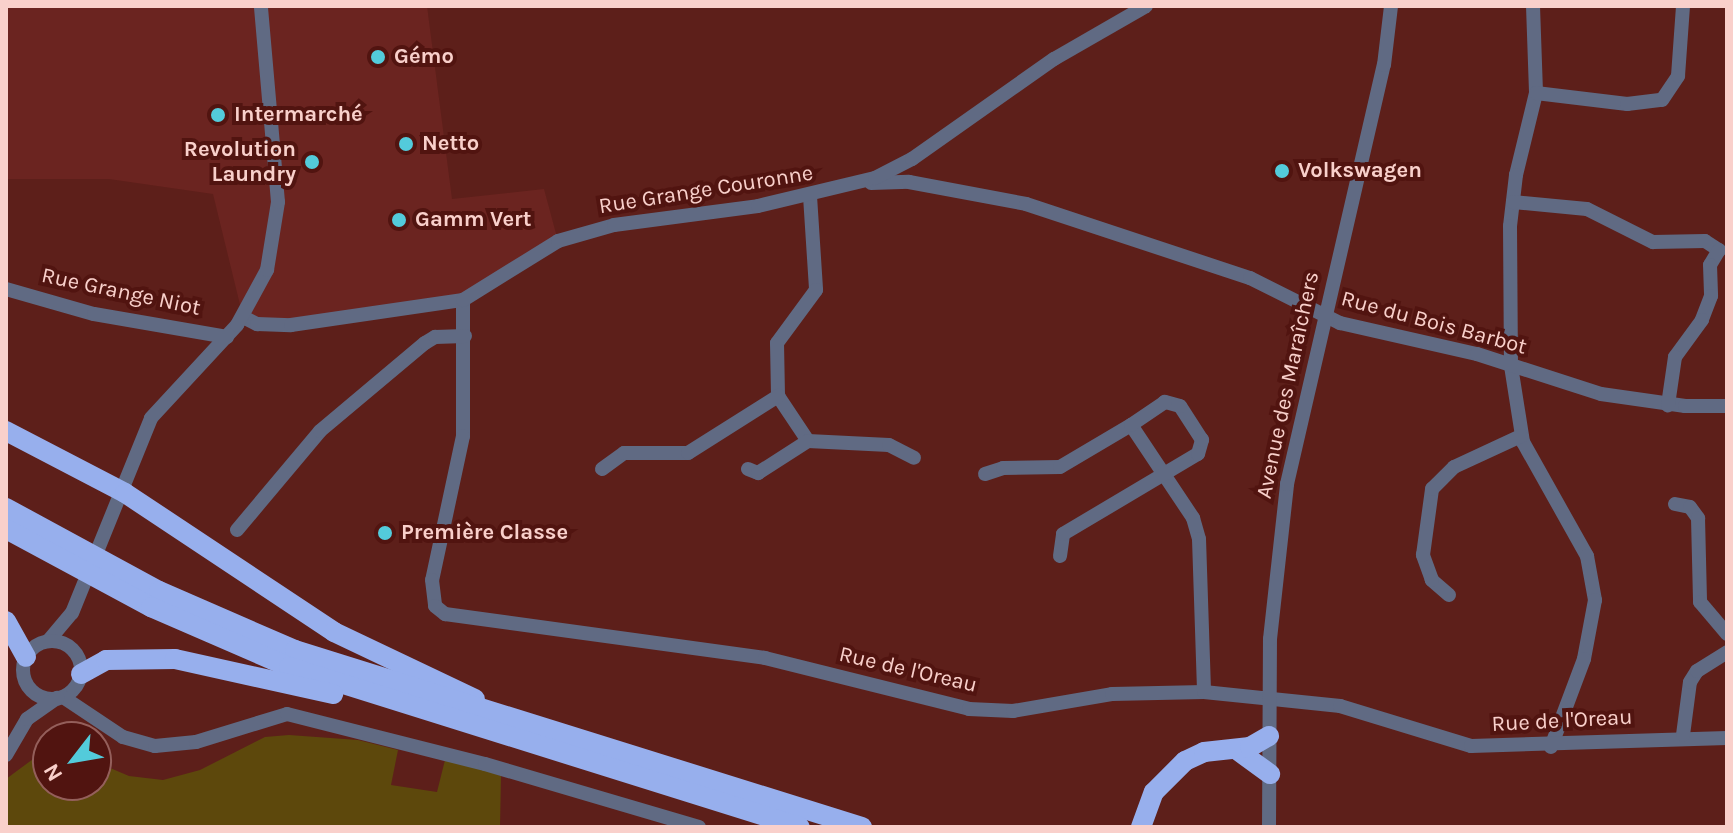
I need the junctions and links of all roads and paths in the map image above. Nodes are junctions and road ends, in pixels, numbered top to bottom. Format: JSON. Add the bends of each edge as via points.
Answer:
{"nodes":[{"id":1,"x":1146,"y":6,"type":"edge"},
{"id":2,"x":1391,"y":6,"type":"edge"},
{"id":3,"x":1533,"y":6,"type":"edge"},
{"id":4,"x":1683,"y":6,"type":"edge"},
{"id":5,"x":260,"y":7,"type":"edge"},
{"id":6,"x":1536,"y":93,"type":"junction"},
{"id":7,"x":897,"y":167,"type":"junction"},
{"id":8,"x":909,"y":182,"type":"junction"},
{"id":9,"x":855,"y":184,"type":"junction"},
{"id":10,"x":810,"y":196,"type":"junction"},
{"id":11,"x":1513,"y":202,"type":"junction"},
{"id":12,"x":1723,"y":247,"type":"edge"},
{"id":13,"x":6,"y":289,"type":"edge"},
{"id":14,"x":463,"y":300,"type":"junction"},
{"id":15,"x":1323,"y":316,"type":"junction"},
{"id":16,"x":243,"y":317,"type":"junction"},
{"id":17,"x":465,"y":336,"type":"junction"},
{"id":18,"x":227,"y":337,"type":"junction"},
{"id":19,"x":1511,"y":366,"type":"junction"},
{"id":20,"x":778,"y":396,"type":"junction"},
{"id":21,"x":1668,"y":405,"type":"junction"},
{"id":22,"x":1727,"y":406,"type":"edge"},
{"id":23,"x":1131,"y":425,"type":"junction"},
{"id":24,"x":6,"y":431,"type":"edge"},
{"id":25,"x":1521,"y":436,"type":"junction"},
{"id":26,"x":808,"y":441,"type":"junction"},
{"id":27,"x":914,"y":458,"type":"dead end"},
{"id":28,"x":602,"y":469,"type":"dead end"},
{"id":29,"x":748,"y":469,"type":"dead end"},
{"id":30,"x":985,"y":474,"type":"dead end"},
{"id":31,"x":1164,"y":474,"type":"junction"},
{"id":32,"x":119,"y":489,"type":"junction"},
{"id":33,"x":1675,"y":504,"type":"dead end"},
{"id":34,"x":6,"y":508,"type":"edge"},
{"id":35,"x":6,"y":529,"type":"edge"},
{"id":36,"x":237,"y":530,"type":"dead end"},
{"id":37,"x":1060,"y":556,"type":"dead end"},
{"id":38,"x":1449,"y":595,"type":"dead end"},
{"id":39,"x":75,"y":607,"type":"junction"},
{"id":40,"x":6,"y":621,"type":"edge"},
{"id":41,"x":1727,"y":634,"type":"edge"},
{"id":42,"x":49,"y":640,"type":"junction"},
{"id":43,"x":1727,"y":652,"type":"edge"},
{"id":44,"x":76,"y":653,"type":"junction"},
{"id":45,"x":26,"y":657,"type":"junction"},
{"id":46,"x":79,"y":680,"type":"junction"},
{"id":47,"x":27,"y":684,"type":"junction"},
{"id":48,"x":1204,"y":692,"type":"junction"},
{"id":49,"x":1270,"y":696,"type":"junction"},
{"id":50,"x":60,"y":698,"type":"junction"},
{"id":51,"x":427,"y":713,"type":"junction"},
{"id":52,"x":91,"y":715,"type":"junction"},
{"id":53,"x":27,"y":719,"type":"junction"},
{"id":54,"x":518,"y":721,"type":"junction"},
{"id":55,"x":1683,"y":735,"type":"junction"},
{"id":56,"x":1269,"y":736,"type":"junction"},
{"id":57,"x":1727,"y":738,"type":"edge"},
{"id":58,"x":1551,"y":747,"type":"junction"},
{"id":59,"x":1237,"y":750,"type":"junction"},
{"id":60,"x":6,"y":755,"type":"edge"},
{"id":61,"x":1270,"y":774,"type":"junction"},
{"id":62,"x":699,"y":827,"type":"edge"},
{"id":63,"x":800,"y":827,"type":"edge"},
{"id":64,"x":862,"y":827,"type":"edge"},
{"id":65,"x":1141,"y":827,"type":"edge"},
{"id":66,"x":1269,"y":827,"type":"edge"}],
"edges":[{"from":1,"to":7,"type":"street","name":"Rue Grange Couronne","via":[[1016,83]]},
{"from":2,"to":15,"type":"street","name":"Avenue des Maraîchers","via":[[1382,74]]},
{"from":3,"to":6,"type":"street"},
{"from":4,"to":6,"type":"street","via":[[1678,76],[1662,100],[1627,104]]},
{"from":5,"to":16,"type":"street","via":[[278,202],[267,270]]},
{"from":6,"to":11,"type":"street"},
{"from":7,"to":8,"type":"street"},
{"from":7,"to":9,"type":"street","name":"Rue Grange Couronne"},
{"from":8,"to":9,"type":"street","name":"Rue du Bois Barbot"},
{"from":8,"to":15,"type":"street","name":"Rue du Bois Barbot","via":[[1041,208],[1250,278]]},
{"from":9,"to":10,"type":"street","name":"Rue Grange Couronne"},
{"from":10,"to":14,"type":"street","name":"Rue Grange Couronne","via":[[614,225],[558,241]]},
{"from":10,"to":20,"type":"street","via":[[816,290],[777,343]]},
{"from":11,"to":12,"type":"street","via":[[1587,209],[1653,242],[1705,241]]},
{"from":11,"to":19,"type":"street"},
{"from":12,"to":21,"type":"street","via":[[1710,265],[1711,296],[1702,320],[1675,357]]},
{"from":13,"to":18,"type":"street","name":"Rue Grange Niot","via":[[94,314]]},
{"from":14,"to":16,"type":"street","name":"Rue Grange Couronne","via":[[291,325],[257,324]]},
{"from":14,"to":17,"type":"street","name":"Rue de l'Oreau"},
{"from":15,"to":19,"type":"street","name":"Rue du Bois Barbot"},
{"from":15,"to":49,"type":"street","name":"Avenue des Maraîchers","via":[[1295,434],[1281,526]]},
{"from":16,"to":18,"type":"street"},
{"from":17,"to":36,"type":"street","via":[[435,337],[425,343],[320,431]]},
{"from":17,"to":48,"type":"street","name":"Rue de l'Oreau","via":[[463,436],[434,554],[432,598],[440,611],[765,658],[969,709],[1013,711],[1112,694]]},
{"from":18,"to":32,"type":"street","via":[[159,406]]},
{"from":19,"to":21,"type":"street","name":"Rue du Bois Barbot","via":[[1601,394]]},
{"from":19,"to":25,"type":"street"},
{"from":20,"to":26,"type":"street"},
{"from":20,"to":28,"type":"street","via":[[688,453],[624,453]]},
{"from":21,"to":22,"type":"street","name":"Rue du Bois Barbot"},
{"from":23,"to":30,"type":"street","via":[[1060,467],[1003,468]]},
{"from":23,"to":31,"type":"street"},
{"from":23,"to":31,"type":"street","via":[[1165,402],[1180,406],[1202,440],[1198,454]]},
{"from":24,"to":32,"type":"highway"},
{"from":25,"to":38,"type":"street","via":[[1454,467],[1432,489],[1423,555],[1432,580]]},
{"from":25,"to":58,"type":"street","via":[[1577,535],[1592,574],[1595,600],[1584,659]]},
{"from":26,"to":27,"type":"street","via":[[889,445]]},
{"from":26,"to":29,"type":"street","via":[[758,473]]},
{"from":31,"to":37,"type":"street","via":[[1063,534]]},
{"from":31,"to":48,"type":"street","via":[[1193,518],[1199,539]]},
{"from":32,"to":39,"type":"street"},
{"from":32,"to":54,"type":"highway","via":[[334,632]]},
{"from":33,"to":41,"type":"street","via":[[1690,507],[1698,518],[1700,602]]},
{"from":34,"to":54,"type":"highway","via":[[114,568],[252,633]]},
{"from":35,"to":51,"type":"highway","via":[[195,628],[289,667]]},
{"from":39,"to":42,"type":"street"},
{"from":39,"to":44,"type":"street"},
{"from":40,"to":45,"type":"highway"},
{"from":42,"to":44,"type":"street"},
{"from":42,"to":45,"type":"street"},
{"from":43,"to":55,"type":"street","via":[[1697,671],[1690,682]]},
{"from":44,"to":46,"type":"street"},
{"from":45,"to":47,"type":"street"},
{"from":46,"to":50,"type":"street"},
{"from":46,"to":51,"type":"highway","via":[[115,659],[195,660]]},
{"from":46,"to":52,"type":"street"},
{"from":47,"to":50,"type":"street","via":[[40,696]]},
{"from":47,"to":53,"type":"street"},
{"from":48,"to":49,"type":"street","name":"Rue de l'Oreau"},
{"from":49,"to":56,"type":"street","name":"Avenue des Maraîchers"},
{"from":49,"to":58,"type":"street","name":"Rue de l'Oreau","via":[[1340,706],[1471,746]]},
{"from":50,"to":52,"type":"street"},
{"from":50,"to":53,"type":"street"},
{"from":51,"to":63,"type":"highway"},
{"from":52,"to":62,"type":"street","via":[[123,737],[155,746],[196,742],[273,714],[302,716]]},
{"from":53,"to":60,"type":"street"},
{"from":54,"to":64,"type":"highway"},
{"from":55,"to":57,"type":"street","name":"Rue de l'Oreau"},
{"from":55,"to":58,"type":"street","name":"Rue de l'Oreau"},
{"from":56,"to":59,"type":"highway"},
{"from":56,"to":61,"type":"street","name":"Avenue des Maraîchers"},
{"from":59,"to":61,"type":"highway"},
{"from":59,"to":65,"type":"highway","via":[[1204,752],[1185,761],[1154,792]]},
{"from":61,"to":66,"type":"street","name":"Avenue des Maraîchers"}]}
